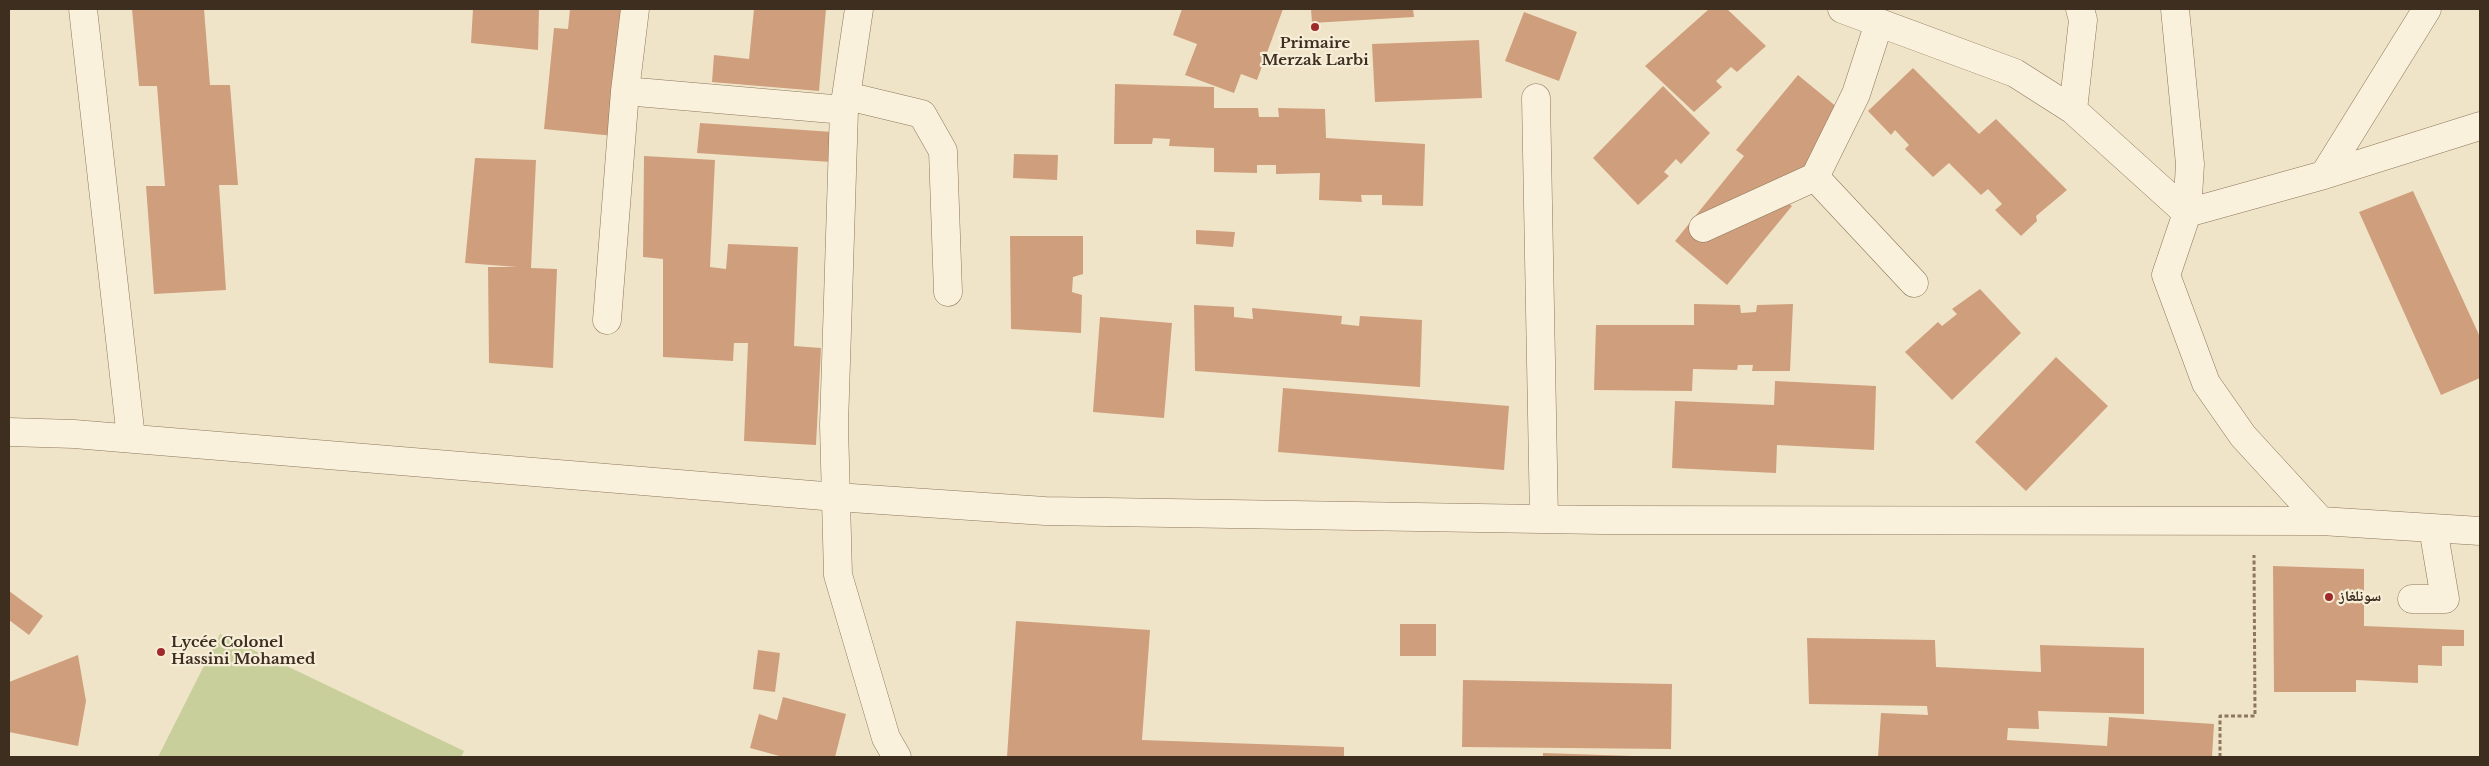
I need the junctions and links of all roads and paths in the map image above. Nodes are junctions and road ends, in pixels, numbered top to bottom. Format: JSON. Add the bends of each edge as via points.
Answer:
{"nodes":[{"id":1,"x":83,"y":9,"type":"edge"},
{"id":2,"x":635,"y":9,"type":"edge"},
{"id":3,"x":859,"y":9,"type":"edge"},
{"id":4,"x":1842,"y":9,"type":"edge"},
{"id":5,"x":2080,"y":9,"type":"edge"},
{"id":6,"x":2175,"y":9,"type":"edge"},
{"id":7,"x":2427,"y":9,"type":"edge"},
{"id":8,"x":1879,"y":23,"type":"junction"},
{"id":9,"x":625,"y":91,"type":"junction"},
{"id":10,"x":1536,"y":98,"type":"dead end"},
{"id":11,"x":846,"y":103,"type":"junction"},
{"id":12,"x":2073,"y":110,"type":"junction"},
{"id":13,"x":2480,"y":126,"type":"edge"},
{"id":14,"x":2324,"y":175,"type":"junction"},
{"id":15,"x":1816,"y":177,"type":"junction"},
{"id":16,"x":2187,"y":213,"type":"junction"},
{"id":17,"x":1704,"y":228,"type":"dead end"},
{"id":18,"x":1914,"y":283,"type":"dead end"},
{"id":19,"x":948,"y":292,"type":"dead end"},
{"id":20,"x":607,"y":320,"type":"dead end"},
{"id":21,"x":9,"y":432,"type":"edge"},
{"id":22,"x":131,"y":438,"type":"junction"},
{"id":23,"x":836,"y":498,"type":"junction"},
{"id":24,"x":1544,"y":519,"type":"junction"},
{"id":25,"x":2254,"y":521,"type":"junction"},
{"id":26,"x":2321,"y":521,"type":"junction"},
{"id":27,"x":2433,"y":528,"type":"junction"},
{"id":28,"x":2480,"y":531,"type":"edge"},
{"id":29,"x":2412,"y":599,"type":"dead end"},
{"id":30,"x":897,"y":757,"type":"edge"},
{"id":31,"x":2220,"y":757,"type":"edge"}],
"edges":[{"from":1,"to":22,"type":"street"},
{"from":2,"to":9,"type":"street"},
{"from":3,"to":11,"type":"street"},
{"from":4,"to":8,"type":"street"},
{"from":5,"to":12,"type":"street","via":[[2084,20]]},
{"from":6,"to":16,"type":"street","via":[[2190,164]]},
{"from":7,"to":14,"type":"street"},
{"from":8,"to":12,"type":"street","via":[[2015,73]]},
{"from":8,"to":15,"type":"street","via":[[1856,94]]},
{"from":9,"to":11,"type":"street"},
{"from":9,"to":20,"type":"street"},
{"from":10,"to":24,"type":"street"},
{"from":11,"to":19,"type":"street","via":[[922,114],[943,151]]},
{"from":11,"to":23,"type":"street","via":[[834,425]]},
{"from":12,"to":16,"type":"street"},
{"from":13,"to":14,"type":"street"},
{"from":14,"to":16,"type":"street"},
{"from":15,"to":17,"type":"street"},
{"from":15,"to":18,"type":"street"},
{"from":16,"to":26,"type":"street","via":[[2166,275],[2206,383],[2243,436]]},
{"from":21,"to":22,"type":"street"},
{"from":22,"to":23,"type":"street"},
{"from":23,"to":24,"type":"street","via":[[1045,510]]},
{"from":23,"to":30,"type":"street","via":[[838,574],[886,738]]},
{"from":24,"to":25,"type":"street"},
{"from":25,"to":26,"type":"street"},
{"from":25,"to":31,"type":"path","via":[[2256,716],[2220,716]]},
{"from":26,"to":27,"type":"street"},
{"from":27,"to":28,"type":"street"},
{"from":27,"to":29,"type":"street","via":[[2445,599]]}]}
